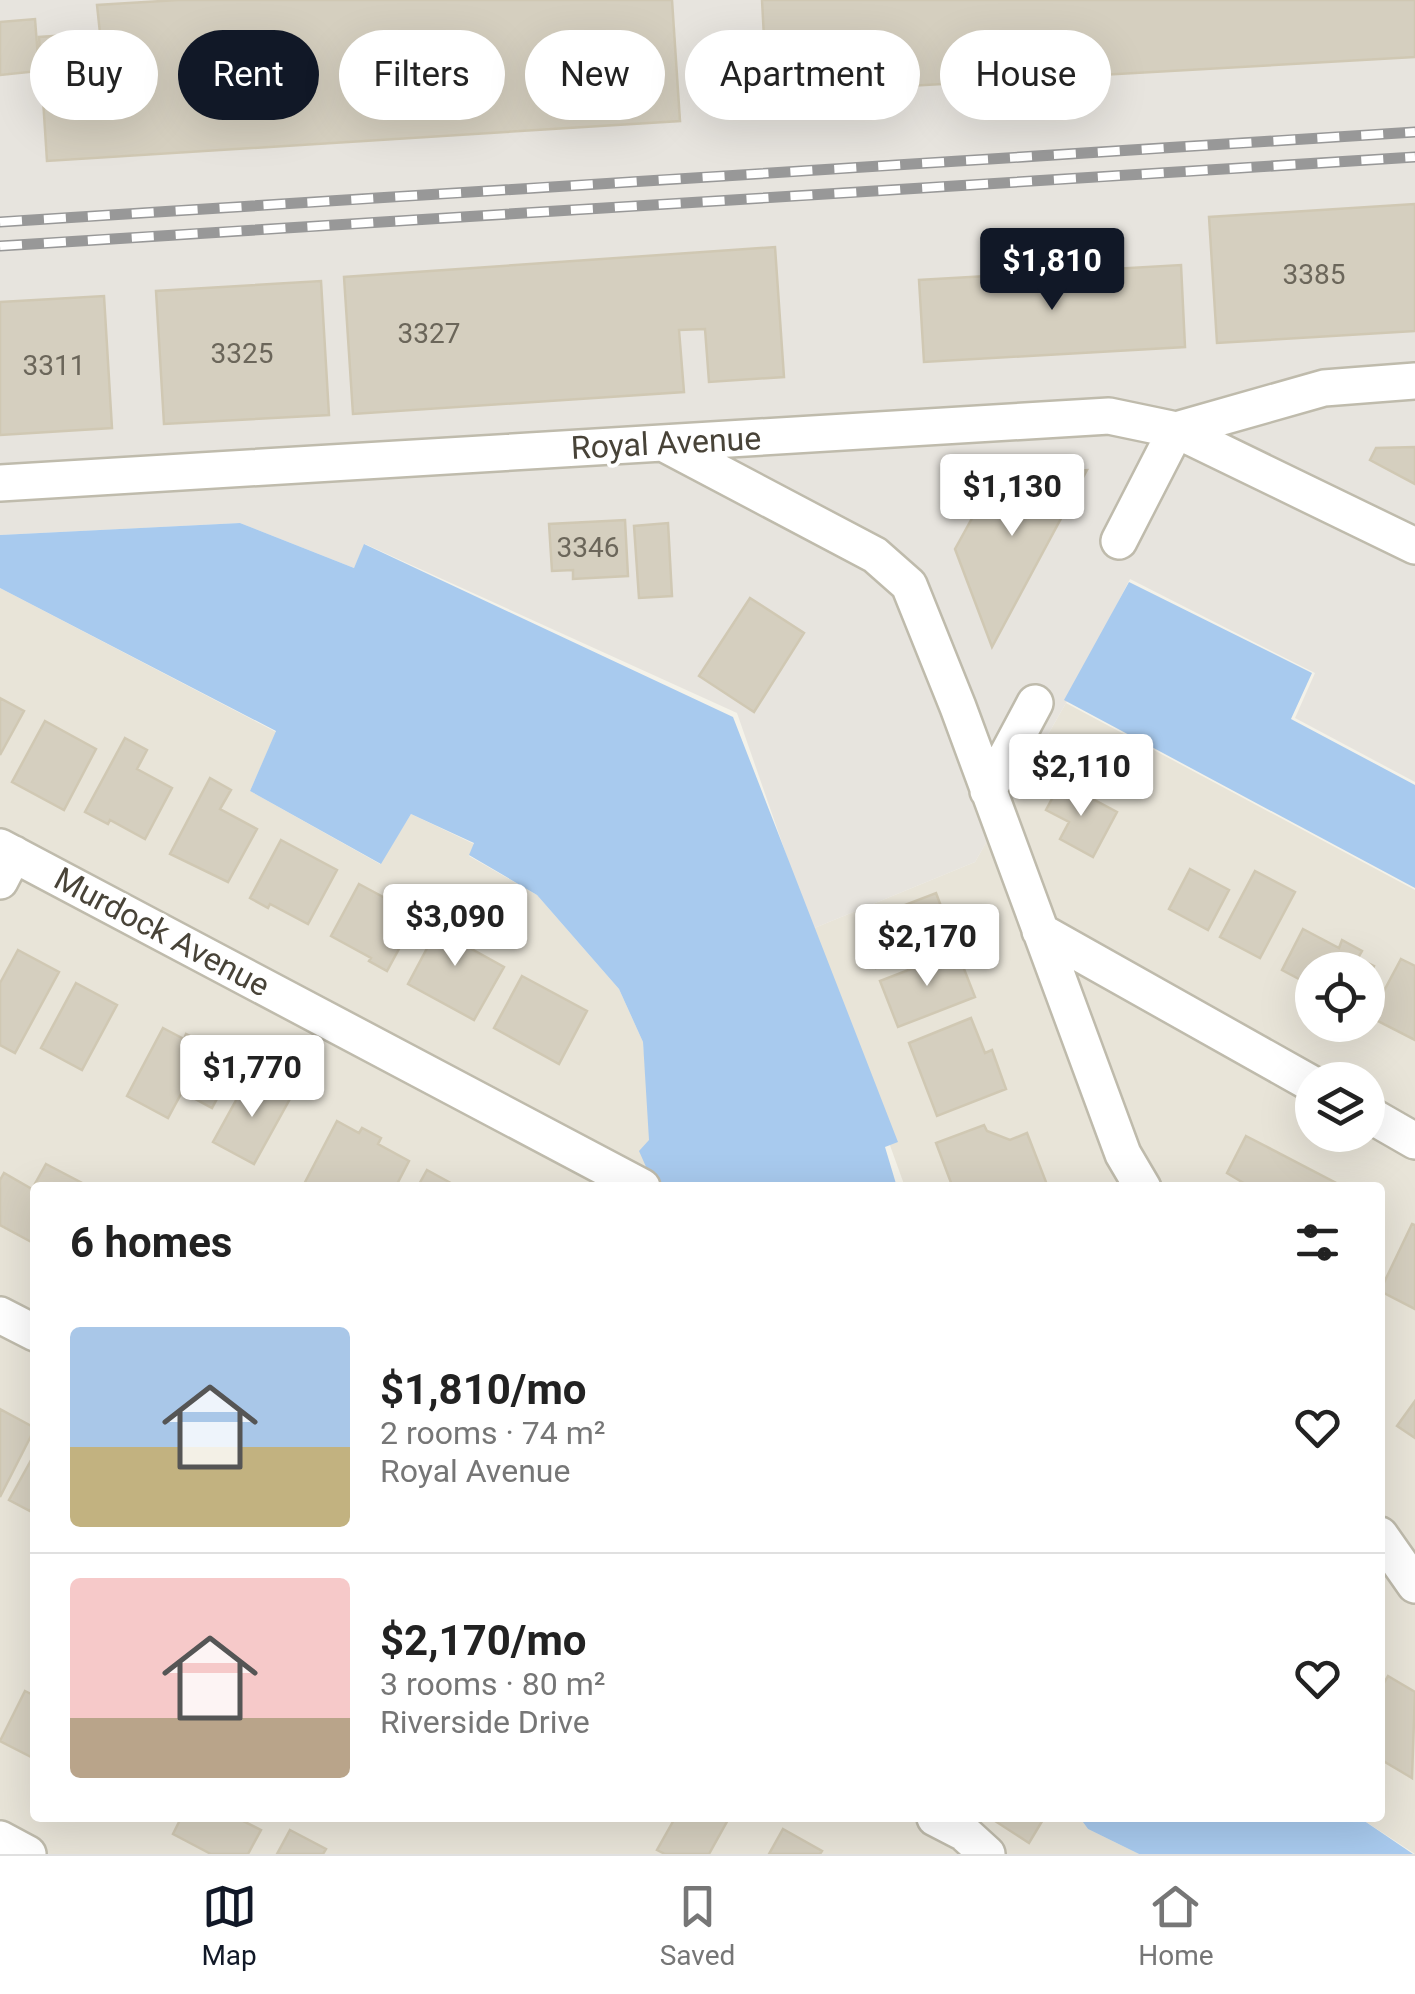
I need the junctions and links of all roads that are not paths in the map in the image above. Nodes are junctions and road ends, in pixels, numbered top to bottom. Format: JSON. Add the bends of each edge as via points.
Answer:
{"nodes":[{"id":1,"x":1415,"y":381,"type":"edge"},
{"id":2,"x":1176,"y":430,"type":"junction"},
{"id":3,"x":662,"y":443,"type":"junction"},
{"id":4,"x":0,"y":483,"type":"edge"},
{"id":5,"x":1119,"y":542,"type":"dead end"},
{"id":6,"x":1415,"y":546,"type":"edge"},
{"id":7,"x":1034,"y":703,"type":"dead end"},
{"id":8,"x":988,"y":790,"type":"junction"},
{"id":9,"x":5,"y":861,"type":"edge"},
{"id":10,"x":1040,"y":930,"type":"junction"},
{"id":11,"x":1295,"y":1074,"type":"edge"},
{"id":12,"x":1385,"y":1124,"type":"edge"},
{"id":13,"x":1415,"y":1141,"type":"edge"},
{"id":14,"x":632,"y":1182,"type":"edge"},
{"id":15,"x":1140,"y":1182,"type":"edge"},
{"id":16,"x":0,"y":1314,"type":"edge"},
{"id":17,"x":30,"y":1330,"type":"edge"},
{"id":18,"x":1385,"y":1542,"type":"edge"},
{"id":19,"x":1415,"y":1586,"type":"edge"},
{"id":20,"x":942,"y":1822,"type":"edge"},
{"id":21,"x":0,"y":1839,"type":"edge"},
{"id":22,"x":28,"y":1854,"type":"edge"},
{"id":23,"x":988,"y":1854,"type":"edge"}],
"edges":[{"from":1,"to":2,"type":"street","name":"Royal Avenue","via":[[1324,388]]},
{"from":2,"to":3,"type":"street","name":"Royal Avenue","via":[[1109,416]]},
{"from":2,"to":5,"type":"street"},
{"from":2,"to":6,"type":"street"},
{"from":3,"to":4,"type":"street","name":"Royal Avenue"},
{"from":3,"to":8,"type":"street","via":[[875,555],[909,585]]},
{"from":7,"to":8,"type":"street"},
{"from":8,"to":10,"type":"street"},
{"from":9,"to":14,"type":"street","name":"Murdock Avenue"},
{"from":10,"to":11,"type":"street"},
{"from":10,"to":15,"type":"street"},
{"from":12,"to":13,"type":"street"},
{"from":16,"to":17,"type":"street"},
{"from":18,"to":19,"type":"street"},
{"from":20,"to":23,"type":"street"},
{"from":21,"to":22,"type":"street"}]}
